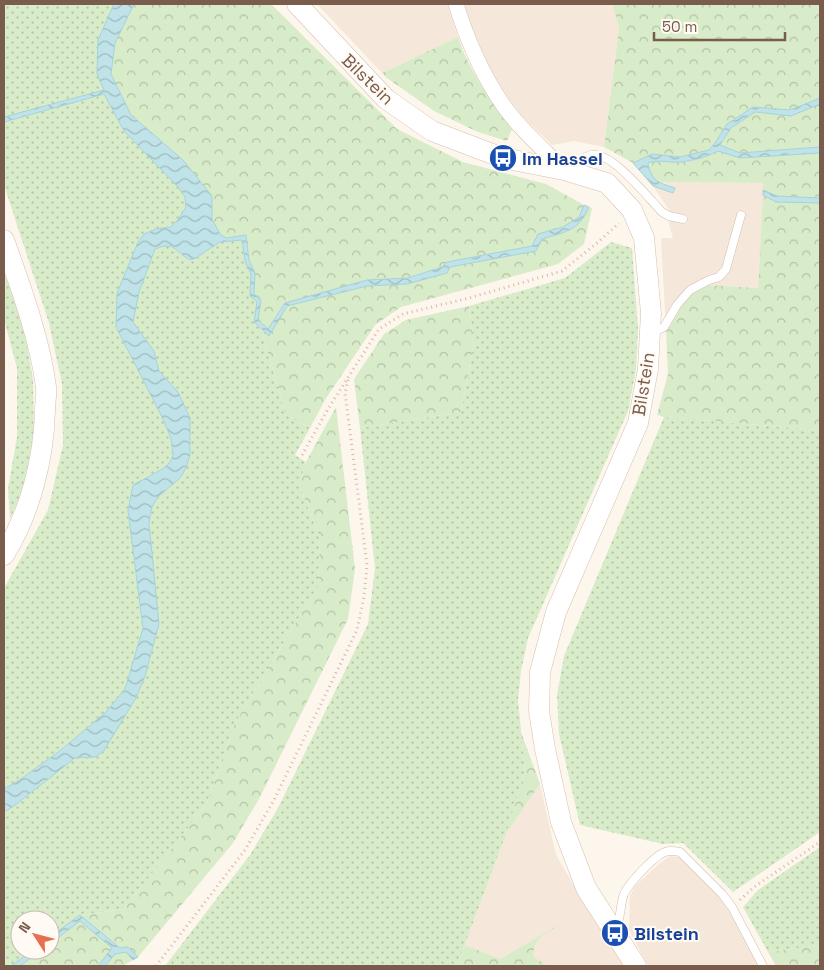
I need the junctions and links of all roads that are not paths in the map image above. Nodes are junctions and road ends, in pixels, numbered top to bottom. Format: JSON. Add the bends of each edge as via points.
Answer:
{"nodes":[{"id":1,"x":456,"y":4,"type":"edge"},
{"id":2,"x":301,"y":5,"type":"edge"},
{"id":3,"x":564,"y":170,"type":"junction"},
{"id":4,"x":740,"y":215,"type":"dead end"},
{"id":5,"x":683,"y":219,"type":"dead end"},
{"id":6,"x":4,"y":240,"type":"edge"},
{"id":7,"x":650,"y":334,"type":"junction"},
{"id":8,"x":4,"y":556,"type":"edge"},
{"id":9,"x":615,"y":933,"type":"junction"},
{"id":10,"x":636,"y":966,"type":"edge"},
{"id":11,"x":763,"y":966,"type":"edge"}],
"edges":[{"from":1,"to":3,"type":"street","via":[[483,73],[504,106]]},
{"from":2,"to":3,"type":"street","name":"Bilstein","via":[[386,99],[432,131],[503,158]]},
{"from":3,"to":5,"type":"lane","via":[[592,155],[602,156],[623,172],[662,212]]},
{"from":3,"to":7,"type":"street","name":"Bilstein","via":[[607,183],[632,210],[644,238]]},
{"from":4,"to":7,"type":"lane","via":[[726,269],[719,277],[690,290],[664,327]]},
{"from":6,"to":8,"type":"street","via":[[37,344],[46,388],[38,468],[28,504]]},
{"from":7,"to":9,"type":"street","name":"Bilstein","via":[[648,369],[638,423],[556,612],[540,672],[538,711],[561,822],[586,888]]},
{"from":9,"to":10,"type":"street","name":"Bilstein"},
{"from":9,"to":11,"type":"lane","via":[[624,894],[630,883],[664,852],[673,850],[688,859],[722,894]]}]}
